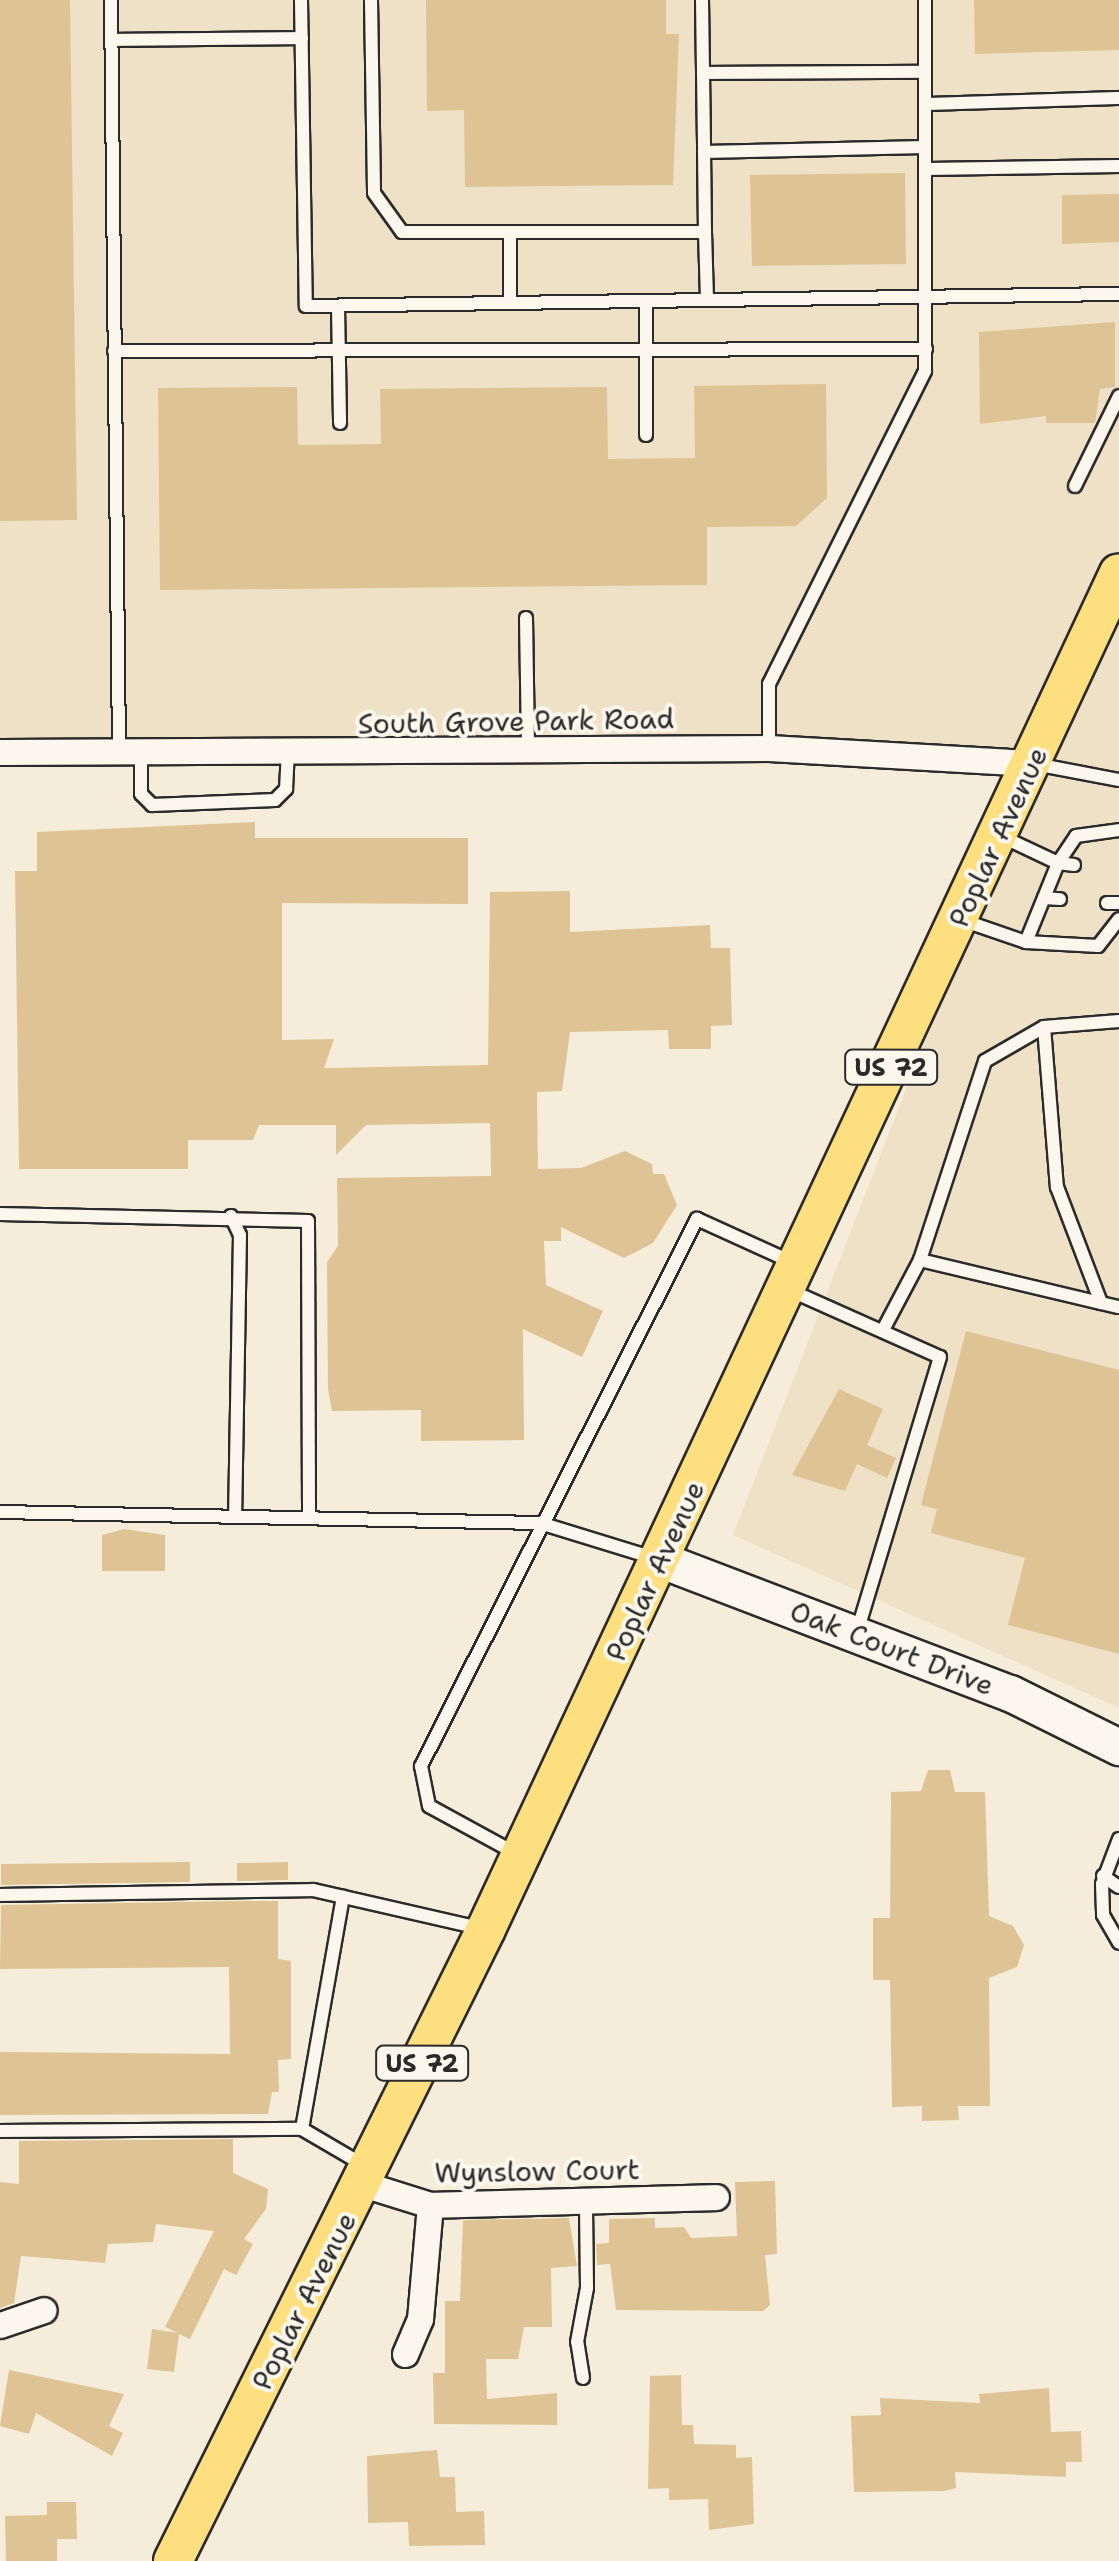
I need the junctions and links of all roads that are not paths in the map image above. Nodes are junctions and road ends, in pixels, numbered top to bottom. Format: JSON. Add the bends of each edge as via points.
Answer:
{"nodes":[{"id":1,"x":111,"y":0,"type":"edge"},
{"id":2,"x":301,"y":0,"type":"edge"},
{"id":3,"x":371,"y":0,"type":"edge"},
{"id":4,"x":702,"y":0,"type":"edge"},
{"id":5,"x":925,"y":0,"type":"edge"},
{"id":6,"x":302,"y":38,"type":"junction"},
{"id":7,"x":111,"y":40,"type":"junction"},
{"id":8,"x":926,"y":72,"type":"junction"},
{"id":9,"x":703,"y":74,"type":"junction"},
{"id":10,"x":1119,"y":98,"type":"edge"},
{"id":11,"x":926,"y":104,"type":"junction"},
{"id":12,"x":926,"y":147,"type":"junction"},
{"id":13,"x":704,"y":152,"type":"junction"},
{"id":14,"x":1119,"y":166,"type":"edge"},
{"id":15,"x":927,"y":169,"type":"junction"},
{"id":16,"x":510,"y":232,"type":"junction"},
{"id":17,"x":705,"y":232,"type":"junction"},
{"id":18,"x":1119,"y":294,"type":"edge"},
{"id":19,"x":928,"y":297,"type":"junction"},
{"id":20,"x":707,"y":300,"type":"junction"},
{"id":21,"x":646,"y":301,"type":"junction"},
{"id":22,"x":510,"y":303,"type":"junction"},
{"id":23,"x":338,"y":306,"type":"junction"},
{"id":24,"x":926,"y":349,"type":"junction"},
{"id":25,"x":646,"y":350,"type":"junction"},
{"id":26,"x":114,"y":351,"type":"junction"},
{"id":27,"x":339,"y":351,"type":"junction"},
{"id":28,"x":1119,"y":396,"type":"edge"},
{"id":29,"x":340,"y":423,"type":"dead end"},
{"id":30,"x":646,"y":435,"type":"dead end"},
{"id":31,"x":1075,"y":486,"type":"dead end"},
{"id":32,"x":1119,"y":573,"type":"edge"},
{"id":33,"x":526,"y":618,"type":"dead end"},
{"id":34,"x":1110,"y":619,"type":"edge"},
{"id":35,"x":770,"y":748,"type":"junction"},
{"id":36,"x":0,"y":752,"type":"edge"},
{"id":37,"x":528,"y":752,"type":"junction"},
{"id":38,"x":288,"y":754,"type":"junction"},
{"id":39,"x":130,"y":755,"type":"junction"},
{"id":40,"x":1033,"y":764,"type":"junction"},
{"id":41,"x":1119,"y":780,"type":"edge"},
{"id":42,"x":1119,"y":830,"type":"edge"},
{"id":43,"x":1000,"y":835,"type":"junction"},
{"id":44,"x":1058,"y":863,"type":"junction"},
{"id":45,"x":1074,"y":865,"type":"dead end"},
{"id":46,"x":1044,"y":898,"type":"junction"},
{"id":47,"x":1060,"y":899,"type":"dead end"},
{"id":48,"x":960,"y":919,"type":"junction"},
{"id":49,"x":1119,"y":919,"type":"edge"},
{"id":50,"x":1026,"y":942,"type":"junction"},
{"id":51,"x":1119,"y":1021,"type":"edge"},
{"id":52,"x":1044,"y":1026,"type":"junction"},
{"id":53,"x":0,"y":1214,"type":"edge"},
{"id":54,"x":231,"y":1216,"type":"junction"},
{"id":55,"x":920,"y":1260,"type":"junction"},
{"id":56,"x":793,"y":1277,"type":"junction"},
{"id":57,"x":1101,"y":1303,"type":"junction"},
{"id":58,"x":1119,"y":1306,"type":"edge"},
{"id":59,"x":883,"y":1330,"type":"junction"},
{"id":60,"x":0,"y":1512,"type":"edge"},
{"id":61,"x":234,"y":1516,"type":"junction"},
{"id":62,"x":308,"y":1518,"type":"junction"},
{"id":63,"x":540,"y":1523,"type":"junction"},
{"id":64,"x":661,"y":1560,"type":"junction"},
{"id":65,"x":856,"y":1635,"type":"junction"},
{"id":66,"x":1119,"y":1748,"type":"edge"},
{"id":67,"x":1119,"y":1839,"type":"edge"},
{"id":68,"x":520,"y":1856,"type":"junction"},
{"id":69,"x":1103,"y":1876,"type":"junction"},
{"id":70,"x":1119,"y":1887,"type":"edge"},
{"id":71,"x":0,"y":1895,"type":"edge"},
{"id":72,"x":343,"y":1897,"type":"junction"},
{"id":73,"x":486,"y":1929,"type":"junction"},
{"id":74,"x":1119,"y":1943,"type":"edge"},
{"id":75,"x":302,"y":2129,"type":"junction"},
{"id":76,"x":0,"y":2131,"type":"edge"},
{"id":77,"x":367,"y":2176,"type":"junction"},
{"id":78,"x":716,"y":2197,"type":"dead end"},
{"id":79,"x":586,"y":2201,"type":"junction"},
{"id":80,"x":430,"y":2206,"type":"junction"},
{"id":81,"x":44,"y":2310,"type":"dead end"},
{"id":82,"x":0,"y":2325,"type":"edge"},
{"id":83,"x":404,"y":2354,"type":"dead end"},
{"id":84,"x":583,"y":2378,"type":"dead end"},
{"id":85,"x":174,"y":2561,"type":"edge"}],
"edges":[{"from":1,"to":7,"type":"lane"},
{"from":2,"to":6,"type":"lane"},
{"from":3,"to":16,"type":"lane","via":[[374,192],[402,232]]},
{"from":4,"to":9,"type":"lane"},
{"from":5,"to":8,"type":"lane"},
{"from":6,"to":7,"type":"lane"},
{"from":6,"to":23,"type":"lane","via":[[306,306]]},
{"from":7,"to":26,"type":"lane"},
{"from":8,"to":9,"type":"lane"},
{"from":8,"to":11,"type":"lane"},
{"from":9,"to":13,"type":"lane"},
{"from":10,"to":11,"type":"lane"},
{"from":11,"to":12,"type":"lane"},
{"from":12,"to":13,"type":"lane"},
{"from":12,"to":15,"type":"lane"},
{"from":13,"to":17,"type":"lane"},
{"from":14,"to":15,"type":"lane"},
{"from":15,"to":19,"type":"lane"},
{"from":16,"to":17,"type":"lane"},
{"from":16,"to":22,"type":"lane"},
{"from":17,"to":20,"type":"lane"},
{"from":18,"to":19,"type":"lane"},
{"from":19,"to":20,"type":"lane"},
{"from":19,"to":24,"type":"lane"},
{"from":20,"to":21,"type":"lane"},
{"from":21,"to":22,"type":"lane"},
{"from":21,"to":25,"type":"lane"},
{"from":22,"to":23,"type":"lane"},
{"from":23,"to":27,"type":"lane"},
{"from":24,"to":25,"type":"lane"},
{"from":24,"to":35,"type":"lane","via":[[925,371],[769,684]]},
{"from":25,"to":27,"type":"lane"},
{"from":25,"to":30,"type":"lane"},
{"from":26,"to":27,"type":"lane"},
{"from":26,"to":39,"type":"lane"},
{"from":27,"to":29,"type":"lane"},
{"from":28,"to":31,"type":"lane"},
{"from":32,"to":34,"type":"main road","name":"Poplar Avenue","number":"US 72"},
{"from":33,"to":37,"type":"lane"},
{"from":34,"to":40,"type":"main road","name":"Poplar Avenue","number":"US 72"},
{"from":35,"to":37,"type":"street","name":"South Grove Park Road"},
{"from":35,"to":40,"type":"street","name":"South Grove Park Road"},
{"from":36,"to":39,"type":"street","name":"South Grove Park Road"},
{"from":37,"to":38,"type":"street","name":"South Grove Park Road"},
{"from":38,"to":39,"type":"street","name":"South Grove Park Road"},
{"from":38,"to":39,"type":"lane","via":[[286,790],[276,800],[152,805],[141,794]]},
{"from":40,"to":41,"type":"lane"},
{"from":40,"to":43,"type":"main road","name":"Poplar Avenue","number":"US 72"},
{"from":42,"to":44,"type":"lane","via":[[1076,836]]},
{"from":43,"to":44,"type":"lane"},
{"from":43,"to":48,"type":"main road","name":"Poplar Avenue","number":"US 72"},
{"from":44,"to":45,"type":"lane"},
{"from":44,"to":46,"type":"lane"},
{"from":46,"to":47,"type":"lane"},
{"from":46,"to":50,"type":"lane"},
{"from":48,"to":50,"type":"lane"},
{"from":48,"to":56,"type":"main road","name":"Poplar Avenue","number":"US 72"},
{"from":49,"to":50,"type":"lane","via":[[1098,946]]},
{"from":51,"to":52,"type":"lane"},
{"from":52,"to":55,"type":"lane","via":[[985,1061]]},
{"from":52,"to":57,"type":"lane","via":[[1057,1187]]},
{"from":53,"to":54,"type":"lane"},
{"from":54,"to":61,"type":"lane","via":[[240,1235]]},
{"from":54,"to":62,"type":"lane","via":[[308,1222]]},
{"from":55,"to":57,"type":"lane"},
{"from":55,"to":59,"type":"lane"},
{"from":56,"to":59,"type":"lane"},
{"from":56,"to":63,"type":"lane","via":[[697,1219]]},
{"from":56,"to":64,"type":"main road","name":"Poplar Avenue","number":"US 72"},
{"from":57,"to":58,"type":"lane"},
{"from":59,"to":65,"type":"lane","via":[[940,1357]]},
{"from":60,"to":61,"type":"lane"},
{"from":61,"to":62,"type":"lane"},
{"from":62,"to":63,"type":"lane"},
{"from":63,"to":64,"type":"lane"},
{"from":63,"to":68,"type":"lane","via":[[420,1777],[429,1806]]},
{"from":64,"to":65,"type":"street","name":"Oak Court Drive"},
{"from":64,"to":68,"type":"main road","name":"Poplar Avenue","number":"US 72"},
{"from":65,"to":66,"type":"street","name":"Oak Court Drive","via":[[1010,1694]]},
{"from":67,"to":69,"type":"lane"},
{"from":68,"to":73,"type":"main road","name":"Poplar Avenue","number":"US 72"},
{"from":69,"to":70,"type":"lane"},
{"from":69,"to":74,"type":"lane","via":[[1103,1915]]},
{"from":71,"to":72,"type":"lane","via":[[313,1890]]},
{"from":72,"to":73,"type":"lane"},
{"from":72,"to":75,"type":"lane"},
{"from":73,"to":77,"type":"main road","name":"Poplar Avenue","number":"US 72"},
{"from":75,"to":76,"type":"lane"},
{"from":75,"to":77,"type":"lane"},
{"from":77,"to":80,"type":"street","name":"Wynslow Court"},
{"from":77,"to":85,"type":"main road","name":"Poplar Avenue","number":"US 72"},
{"from":78,"to":79,"type":"street","name":"Wynslow Court"},
{"from":79,"to":80,"type":"street","name":"Wynslow Court"},
{"from":79,"to":84,"type":"lane","via":[[587,2288],[577,2342]]},
{"from":80,"to":83,"type":"street","via":[[421,2311]]},
{"from":81,"to":82,"type":"street"}]}
